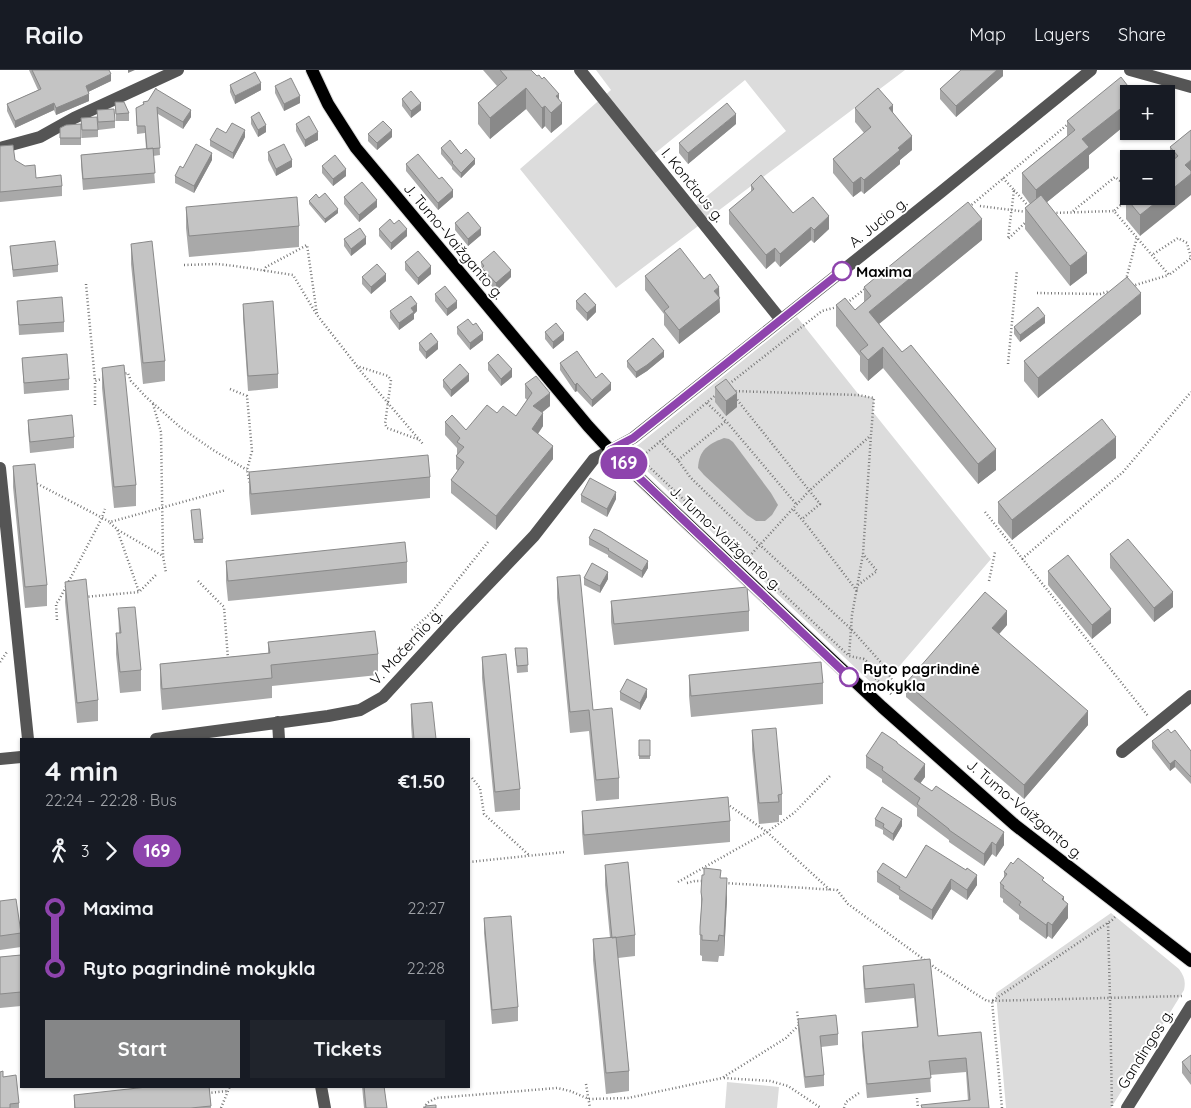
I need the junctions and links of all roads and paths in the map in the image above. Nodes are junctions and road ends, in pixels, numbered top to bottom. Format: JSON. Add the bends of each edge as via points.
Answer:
{"nodes":[{"id":1,"x":178,"y":70,"type":"edge"},
{"id":2,"x":312,"y":70,"type":"edge"},
{"id":3,"x":580,"y":70,"type":"edge"},
{"id":4,"x":1091,"y":70,"type":"edge"},
{"id":5,"x":1130,"y":70,"type":"edge"},
{"id":6,"x":1191,"y":87,"type":"edge"},
{"id":7,"x":1068,"y":124,"type":"edge"},
{"id":8,"x":0,"y":148,"type":"edge"},
{"id":9,"x":1003,"y":178,"type":"junction"},
{"id":10,"x":1120,"y":181,"type":"edge"},
{"id":11,"x":1014,"y":190,"type":"junction"},
{"id":12,"x":1120,"y":205,"type":"edge"},
{"id":13,"x":980,"y":206,"type":"dead end"},
{"id":14,"x":968,"y":207,"type":"edge"},
{"id":15,"x":1012,"y":210,"type":"junction"},
{"id":16,"x":1114,"y":211,"type":"junction"},
{"id":17,"x":1072,"y":212,"type":"junction"},
{"id":18,"x":1046,"y":213,"type":"edge"},
{"id":19,"x":1028,"y":220,"type":"edge"},
{"id":20,"x":1137,"y":237,"type":"junction"},
{"id":21,"x":1152,"y":255,"type":"junction"},
{"id":22,"x":184,"y":265,"type":"dead end"},
{"id":23,"x":1017,"y":270,"type":"dead end"},
{"id":24,"x":264,"y":271,"type":"junction"},
{"id":25,"x":1169,"y":275,"type":"junction"},
{"id":26,"x":1126,"y":280,"type":"edge"},
{"id":27,"x":86,"y":284,"type":"dead end"},
{"id":28,"x":868,"y":286,"type":"edge"},
{"id":29,"x":1132,"y":286,"type":"edge"},
{"id":30,"x":1116,"y":290,"type":"edge"},
{"id":31,"x":1037,"y":293,"type":"dead end"},
{"id":32,"x":846,"y":304,"type":"edge"},
{"id":33,"x":840,"y":306,"type":"edge"},
{"id":34,"x":317,"y":315,"type":"junction"},
{"id":35,"x":781,"y":320,"type":"junction"},
{"id":36,"x":1008,"y":364,"type":"dead end"},
{"id":37,"x":357,"y":366,"type":"junction"},
{"id":38,"x":120,"y":374,"type":"edge"},
{"id":39,"x":112,"y":376,"type":"edge"},
{"id":40,"x":95,"y":381,"type":"junction"},
{"id":41,"x":726,"y":386,"type":"edge"},
{"id":42,"x":230,"y":390,"type":"dead end"},
{"id":43,"x":720,"y":391,"type":"edge"},
{"id":44,"x":1191,"y":392,"type":"edge"},
{"id":45,"x":388,"y":403,"type":"junction"},
{"id":46,"x":707,"y":403,"type":"junction"},
{"id":47,"x":154,"y":404,"type":"junction"},
{"id":48,"x":95,"y":405,"type":"dead end"},
{"id":49,"x":726,"y":422,"type":"junction"},
{"id":50,"x":871,"y":435,"type":"junction"},
{"id":51,"x":420,"y":440,"type":"junction"},
{"id":52,"x":660,"y":441,"type":"junction"},
{"id":53,"x":423,"y":444,"type":"dead end"},
{"id":54,"x":610,"y":450,"type":"junction"},
{"id":55,"x":678,"y":460,"type":"junction"},
{"id":56,"x":0,"y":468,"type":"edge"},
{"id":57,"x":247,"y":470,"type":"junction"},
{"id":58,"x":27,"y":483,"type":"edge"},
{"id":59,"x":250,"y":484,"type":"edge"},
{"id":60,"x":226,"y":490,"type":"dead end"},
{"id":61,"x":809,"y":491,"type":"junction"},
{"id":62,"x":797,"y":505,"type":"junction"},
{"id":63,"x":162,"y":508,"type":"junction"},
{"id":64,"x":106,"y":509,"type":"dead end"},
{"id":65,"x":793,"y":509,"type":"junction"},
{"id":66,"x":985,"y":512,"type":"dead end"},
{"id":67,"x":102,"y":518,"type":"junction"},
{"id":68,"x":802,"y":520,"type":"junction"},
{"id":69,"x":110,"y":522,"type":"junction"},
{"id":70,"x":117,"y":529,"type":"junction"},
{"id":71,"x":488,"y":542,"type":"dead end"},
{"id":72,"x":760,"y":545,"type":"junction"},
{"id":73,"x":995,"y":552,"type":"dead end"},
{"id":74,"x":863,"y":554,"type":"junction"},
{"id":75,"x":163,"y":556,"type":"junction"},
{"id":76,"x":747,"y":559,"type":"junction"},
{"id":77,"x":1022,"y":559,"type":"junction"},
{"id":78,"x":166,"y":573,"type":"dead end"},
{"id":79,"x":158,"y":574,"type":"dead end"},
{"id":80,"x":198,"y":581,"type":"dead end"},
{"id":81,"x":989,"y":581,"type":"dead end"},
{"id":82,"x":858,"y":585,"type":"junction"},
{"id":83,"x":139,"y":592,"type":"junction"},
{"id":84,"x":857,"y":592,"type":"junction"},
{"id":85,"x":85,"y":598,"type":"edge"},
{"id":86,"x":68,"y":599,"type":"edge"},
{"id":87,"x":59,"y":600,"type":"junction"},
{"id":88,"x":57,"y":620,"type":"dead end"},
{"id":89,"x":851,"y":629,"type":"junction"},
{"id":90,"x":412,"y":630,"type":"dead end"},
{"id":91,"x":849,"y":656,"type":"junction"},
{"id":92,"x":228,"y":658,"type":"edge"},
{"id":93,"x":897,"y":688,"type":"dead end"},
{"id":94,"x":892,"y":694,"type":"dead end"},
{"id":95,"x":1191,"y":696,"type":"edge"},
{"id":96,"x":278,"y":722,"type":"junction"},
{"id":97,"x":1155,"y":725,"type":"junction"},
{"id":98,"x":28,"y":738,"type":"edge"},
{"id":99,"x":163,"y":738,"type":"edge"},
{"id":100,"x":279,"y":738,"type":"edge"},
{"id":101,"x":1122,"y":752,"type":"dead end"},
{"id":102,"x":20,"y":756,"type":"edge"},
{"id":103,"x":0,"y":759,"type":"edge"},
{"id":104,"x":831,"y":775,"type":"dead end"},
{"id":105,"x":472,"y":778,"type":"dead end"},
{"id":106,"x":727,"y":805,"type":"edge"},
{"id":107,"x":767,"y":832,"type":"junction"},
{"id":108,"x":565,"y":852,"type":"dead end"},
{"id":109,"x":530,"y":856,"type":"junction"},
{"id":110,"x":470,"y":862,"type":"edge"},
{"id":111,"x":704,"y":881,"type":"edge"},
{"id":112,"x":678,"y":882,"type":"dead end"},
{"id":113,"x":686,"y":883,"type":"dead end"},
{"id":114,"x":724,"y":883,"type":"edge"},
{"id":115,"x":830,"y":890,"type":"junction"},
{"id":116,"x":1123,"y":909,"type":"junction"},
{"id":117,"x":1108,"y":923,"type":"junction"},
{"id":118,"x":1191,"y":961,"type":"edge"},
{"id":119,"x":1191,"y":996,"type":"edge"},
{"id":120,"x":1110,"y":998,"type":"junction"},
{"id":121,"x":992,"y":1000,"type":"junction"},
{"id":122,"x":1191,"y":1006,"type":"edge"},
{"id":123,"x":797,"y":1011,"type":"dead end"},
{"id":124,"x":722,"y":1078,"type":"junction"},
{"id":125,"x":586,"y":1084,"type":"dead end"},
{"id":126,"x":229,"y":1088,"type":"edge"},
{"id":127,"x":321,"y":1088,"type":"edge"},
{"id":128,"x":228,"y":1091,"type":"junction"},
{"id":129,"x":859,"y":1093,"type":"dead end"},
{"id":130,"x":203,"y":1094,"type":"edge"},
{"id":131,"x":917,"y":1098,"type":"dead end"},
{"id":132,"x":589,"y":1099,"type":"junction"},
{"id":133,"x":221,"y":1108,"type":"edge"},
{"id":134,"x":325,"y":1108,"type":"edge"},
{"id":135,"x":424,"y":1108,"type":"edge"},
{"id":136,"x":590,"y":1108,"type":"edge"},
{"id":137,"x":821,"y":1108,"type":"edge"},
{"id":138,"x":844,"y":1108,"type":"edge"},
{"id":139,"x":918,"y":1108,"type":"edge"},
{"id":140,"x":1002,"y":1108,"type":"edge"},
{"id":141,"x":1112,"y":1108,"type":"edge"},
{"id":142,"x":1127,"y":1108,"type":"edge"}],
"edges":[{"from":1,"to":8,"type":"street","via":[[74,118],[40,138]]},
{"from":2,"to":54,"type":"main road","name":"J. Tumo-Vaižganto g.","via":[[328,104],[356,148]]},
{"from":3,"to":35,"type":"street","name":"I. Končiaus g."},
{"from":4,"to":35,"type":"street","name":"A. Jucio g."},
{"from":5,"to":6,"type":"street"},
{"from":7,"to":9,"type":"path"},
{"from":9,"to":11,"type":"path"},
{"from":9,"to":14,"type":"path"},
{"from":10,"to":17,"type":"path","via":[[1115,177]]},
{"from":11,"to":15,"type":"path"},
{"from":11,"to":15,"type":"path","via":[[1034,213]]},
{"from":12,"to":16,"type":"path"},
{"from":13,"to":15,"type":"path"},
{"from":15,"to":19,"type":"path","via":[[1008,239]]},
{"from":16,"to":17,"type":"path"},
{"from":16,"to":20,"type":"path"},
{"from":17,"to":18,"type":"path"},
{"from":20,"to":21,"type":"path"},
{"from":20,"to":26,"type":"path"},
{"from":21,"to":25,"type":"path"},
{"from":21,"to":25,"type":"path","via":[[1178,238],[1187,243],[1190,258]]},
{"from":22,"to":24,"type":"path","via":[[217,264]]},
{"from":23,"to":36,"type":"path"},
{"from":24,"to":34,"type":"path","via":[[293,276]]},
{"from":24,"to":34,"type":"path","via":[[307,245]]},
{"from":25,"to":29,"type":"path"},
{"from":27,"to":40,"type":"path"},
{"from":28,"to":32,"type":"path"},
{"from":30,"to":31,"type":"path","via":[[1100,294]]},
{"from":33,"to":41,"type":"path","via":[[822,311]]},
{"from":34,"to":37,"type":"path"},
{"from":35,"to":54,"type":"street","name":"A. Jucio g.","via":[[633,438]]},
{"from":37,"to":45,"type":"path"},
{"from":37,"to":45,"type":"path","via":[[388,376],[391,380]]},
{"from":38,"to":47,"type":"path","via":[[128,373],[131,381]]},
{"from":39,"to":40,"type":"path"},
{"from":40,"to":48,"type":"path"},
{"from":42,"to":57,"type":"path","via":[[246,396],[252,451]]},
{"from":43,"to":46,"type":"path"},
{"from":44,"to":77,"type":"path","via":[[1123,472]]},
{"from":45,"to":51,"type":"path"},
{"from":45,"to":51,"type":"path","via":[[387,428]]},
{"from":46,"to":49,"type":"path"},
{"from":46,"to":52,"type":"path"},
{"from":47,"to":57,"type":"path","via":[[180,427]]},
{"from":47,"to":63,"type":"path","via":[[161,432]]},
{"from":49,"to":55,"type":"path"},
{"from":49,"to":62,"type":"path"},
{"from":50,"to":61,"type":"path"},
{"from":50,"to":61,"type":"path","via":[[874,398],[731,391]]},
{"from":50,"to":74,"type":"path"},
{"from":51,"to":53,"type":"path"},
{"from":52,"to":55,"type":"path"},
{"from":52,"to":76,"type":"path","via":[[645,454],[643,461]]},
{"from":54,"to":96,"type":"street","name":"V. Mačernio g.","via":[[594,460],[534,536],[383,696],[360,710]]},
{"from":54,"to":116,"type":"main road","name":"J. Tumo-Vaižganto g.","via":[[882,707],[1015,825]]},
{"from":55,"to":72,"type":"path","via":[[690,477]]},
{"from":56,"to":98,"type":"street"},
{"from":57,"to":59,"type":"path"},
{"from":58,"to":67,"type":"path","via":[[35,482]]},
{"from":60,"to":63,"type":"path"},
{"from":61,"to":62,"type":"path"},
{"from":61,"to":68,"type":"path","via":[[820,504]]},
{"from":62,"to":65,"type":"path"},
{"from":63,"to":69,"type":"path"},
{"from":63,"to":75,"type":"path"},
{"from":64,"to":67,"type":"path"},
{"from":65,"to":68,"type":"path"},
{"from":65,"to":72,"type":"path"},
{"from":66,"to":77,"type":"path"},
{"from":67,"to":69,"type":"path"},
{"from":67,"to":87,"type":"path"},
{"from":68,"to":84,"type":"path"},
{"from":69,"to":70,"type":"path"},
{"from":70,"to":75,"type":"path"},
{"from":70,"to":83,"type":"path"},
{"from":71,"to":90,"type":"path","via":[[432,612]]},
{"from":72,"to":76,"type":"path"},
{"from":72,"to":89,"type":"path"},
{"from":73,"to":81,"type":"path"},
{"from":74,"to":82,"type":"path"},
{"from":74,"to":82,"type":"path","via":[[877,571]]},
{"from":75,"to":78,"type":"path"},
{"from":76,"to":91,"type":"path"},
{"from":77,"to":97,"type":"path"},
{"from":79,"to":83,"type":"path"},
{"from":80,"to":92,"type":"path","via":[[224,607]]},
{"from":82,"to":84,"type":"path"},
{"from":83,"to":85,"type":"path"},
{"from":84,"to":89,"type":"path"},
{"from":86,"to":87,"type":"path"},
{"from":87,"to":88,"type":"path","via":[[56,604]]},
{"from":89,"to":91,"type":"path"},
{"from":89,"to":93,"type":"path","via":[[886,667]]},
{"from":91,"to":94,"type":"path","via":[[864,659],[872,666],[876,678]]},
{"from":95,"to":97,"type":"street"},
{"from":96,"to":99,"type":"street","name":"V. Mačernio g."},
{"from":96,"to":100,"type":"street"},
{"from":97,"to":101,"type":"street"},
{"from":102,"to":103,"type":"street"},
{"from":104,"to":107,"type":"path","via":[[794,812]]},
{"from":105,"to":109,"type":"path","via":[[480,788],[484,814]]},
{"from":106,"to":107,"type":"path"},
{"from":107,"to":112,"type":"path"},
{"from":107,"to":115,"type":"path"},
{"from":108,"to":109,"type":"path"},
{"from":109,"to":110,"type":"path"},
{"from":111,"to":113,"type":"path"},
{"from":114,"to":115,"type":"path"},
{"from":115,"to":121,"type":"path","via":[[837,890],[848,904],[936,969],[987,1001]]},
{"from":116,"to":117,"type":"path"},
{"from":116,"to":118,"type":"main road","name":"J. Tumo-Vaižganto g."},
{"from":117,"to":120,"type":"path"},
{"from":117,"to":121,"type":"path"},
{"from":119,"to":120,"type":"path"},
{"from":120,"to":121,"type":"path"},
{"from":120,"to":141,"type":"path"},
{"from":121,"to":140,"type":"path"},
{"from":122,"to":142,"type":"street","name":"Gandingos g."},
{"from":123,"to":124,"type":"path","via":[[799,1025],[786,1038]]},
{"from":124,"to":132,"type":"path","via":[[628,1098]]},
{"from":124,"to":137,"type":"path","via":[[770,1081],[788,1086]]},
{"from":125,"to":132,"type":"path"},
{"from":126,"to":128,"type":"path"},
{"from":127,"to":134,"type":"street"},
{"from":128,"to":130,"type":"path"},
{"from":128,"to":133,"type":"path"},
{"from":129,"to":138,"type":"path","via":[[846,1102]]},
{"from":131,"to":139,"type":"path"},
{"from":132,"to":135,"type":"path","via":[[557,1088],[436,1098]]},
{"from":132,"to":136,"type":"path"}]}
